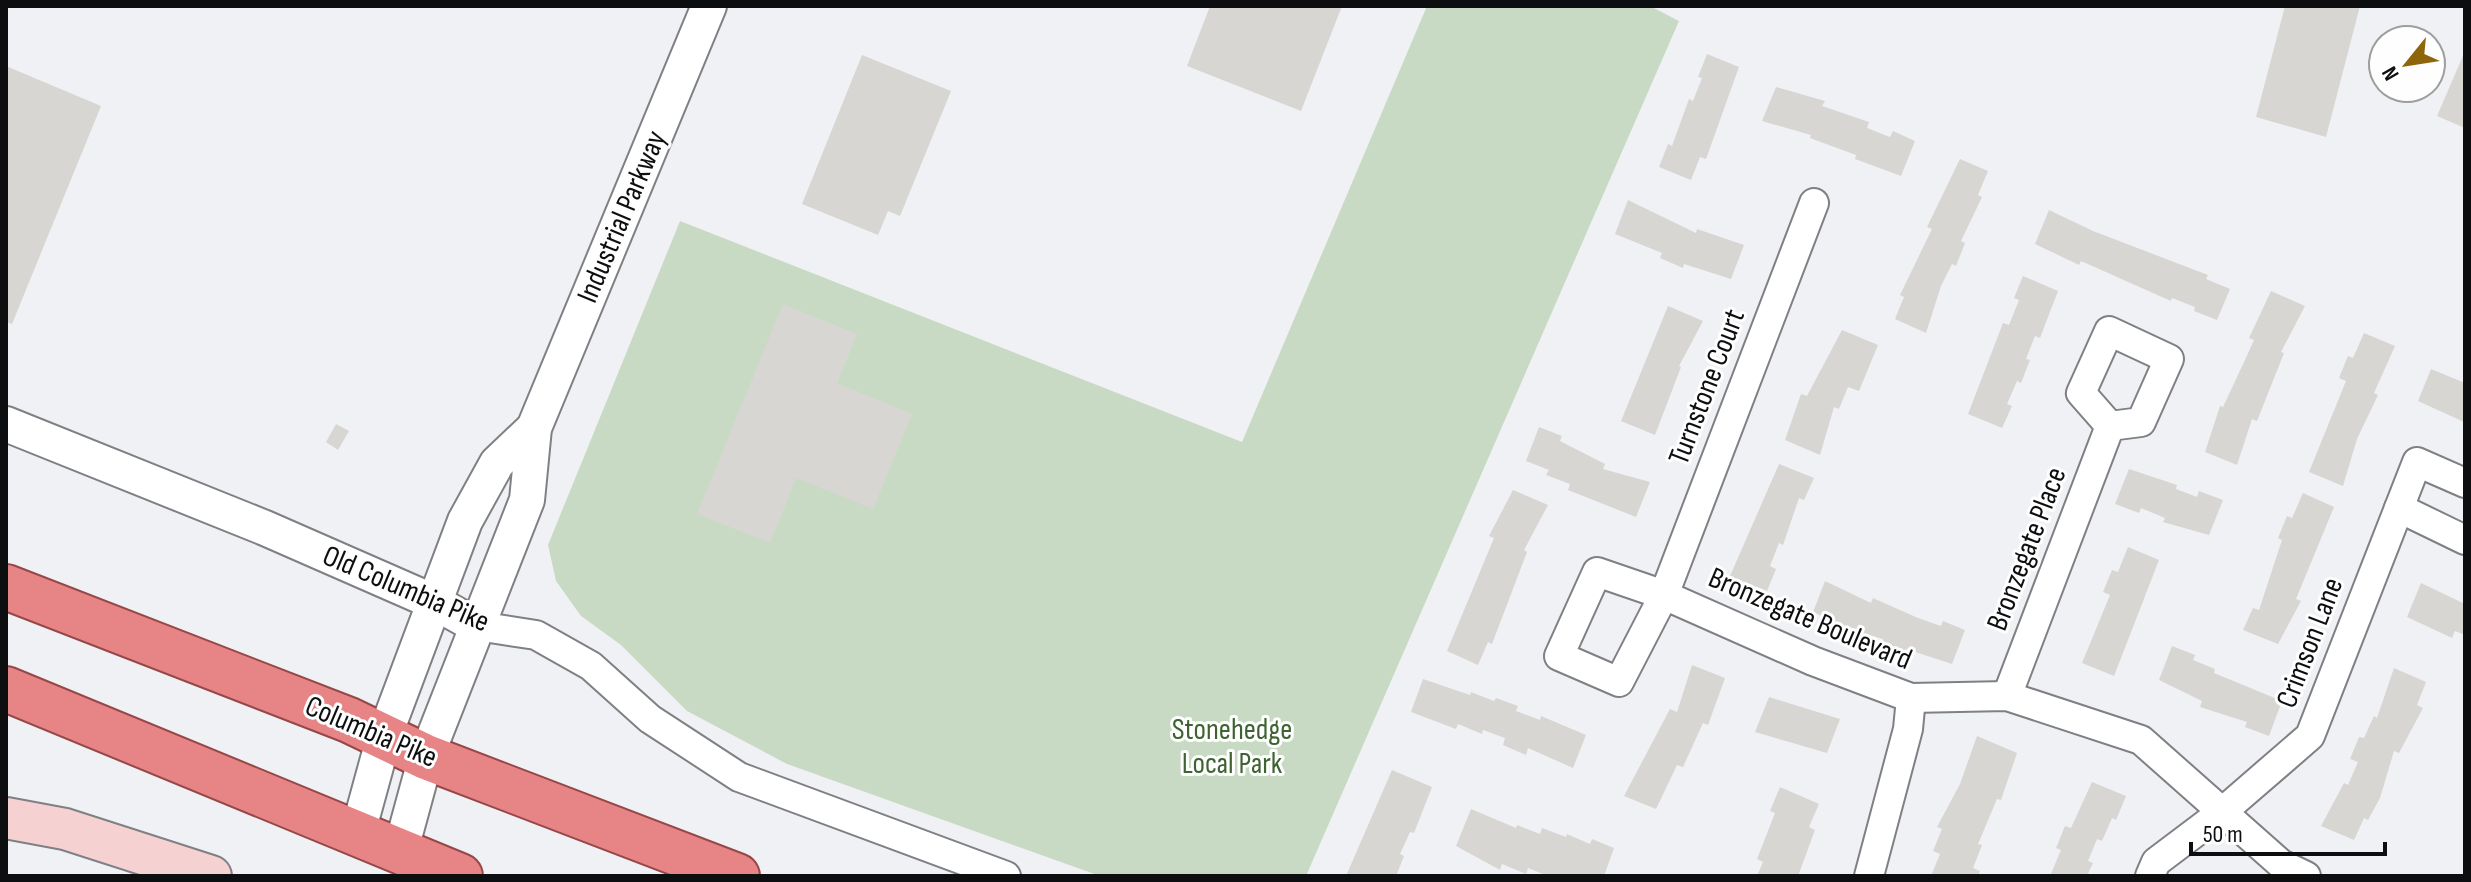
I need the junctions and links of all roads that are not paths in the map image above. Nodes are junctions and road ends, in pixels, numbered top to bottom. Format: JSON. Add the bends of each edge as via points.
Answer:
{"nodes":[{"id":1,"x":709,"y":6,"type":"edge"},
{"id":2,"x":1814,"y":203,"type":"dead end"},
{"id":3,"x":6,"y":424,"type":"edge"},
{"id":4,"x":2110,"y":426,"type":"dead end"},
{"id":5,"x":534,"y":428,"type":"junction"},
{"id":6,"x":2465,"y":483,"type":"edge"},
{"id":7,"x":2399,"y":508,"type":"junction"},
{"id":8,"x":2465,"y":540,"type":"edge"},
{"id":9,"x":6,"y":587,"type":"edge"},
{"id":10,"x":1664,"y":595,"type":"joint"},
{"id":11,"x":434,"y":602,"type":"junction"},
{"id":12,"x":477,"y":626,"type":"junction"},
{"id":13,"x":6,"y":689,"type":"edge"},
{"id":14,"x":2007,"y":696,"type":"junction"},
{"id":15,"x":1911,"y":698,"type":"junction"},
{"id":16,"x":384,"y":737,"type":"junction"},
{"id":17,"x":426,"y":757,"type":"junction"},
{"id":18,"x":2221,"y":813,"type":"junction"},
{"id":19,"x":6,"y":818,"type":"edge"},
{"id":20,"x":358,"y":832,"type":"junction"},
{"id":21,"x":401,"y":849,"type":"junction"},
{"id":22,"x":211,"y":876,"type":"edge"},
{"id":23,"x":460,"y":876,"type":"edge"},
{"id":24,"x":737,"y":876,"type":"edge"},
{"id":25,"x":1006,"y":876,"type":"edge"},
{"id":26,"x":1869,"y":876,"type":"edge"},
{"id":27,"x":2150,"y":876,"type":"edge"},
{"id":28,"x":2306,"y":876,"type":"edge"}],
"edges":[{"from":1,"to":5,"type":"street","name":"Industrial Parkway"},
{"from":2,"to":10,"type":"street","name":"Turnstone Court"},
{"from":3,"to":11,"type":"street","name":"Old Columbia Pike"},
{"from":4,"to":14,"type":"street","name":"Bronzegate Place"},
{"from":5,"to":11,"type":"street","name":"Industrial Parkway","via":[[497,463],[478,492]]},
{"from":5,"to":12,"type":"street","name":"Industrial Parkway","via":[[527,500]]},
{"from":6,"to":7,"type":"street","name":"Crimson Lane","via":[[2417,462]]},
{"from":7,"to":8,"type":"street"},
{"from":7,"to":18,"type":"street","name":"Crimson Lane","via":[[2310,736]]},
{"from":9,"to":16,"type":"highway","name":"Columbia Pike"},
{"from":10,"to":15,"type":"street","name":"Bronzegate Boulevard"},
{"from":11,"to":12,"type":"street","name":"Old Columbia Pike"},
{"from":11,"to":16,"type":"street","name":"Industrial Parkway"},
{"from":12,"to":17,"type":"street","name":"Industrial Parkway"},
{"from":12,"to":25,"type":"street","name":"Old Columbia Pike","via":[[536,635],[591,666],[650,719],[739,777]]},
{"from":13,"to":20,"type":"highway"},
{"from":14,"to":15,"type":"street","name":"Bronzegate Boulevard"},
{"from":14,"to":18,"type":"street","name":"Bronzegate Boulevard","via":[[2141,740]]},
{"from":15,"to":26,"type":"street","via":[[1908,729]]},
{"from":16,"to":17,"type":"highway","name":"Columbia Pike"},
{"from":16,"to":20,"type":"street","name":"Industrial Parkway"},
{"from":17,"to":21,"type":"street","name":"Industrial Parkway"},
{"from":17,"to":24,"type":"highway","name":"Columbia Pike"},
{"from":18,"to":27,"type":"street","name":"Crimson Lane","via":[[2156,862]]},
{"from":18,"to":28,"type":"street","name":"Bronzegate Boulevard","via":[[2281,864]]},
{"from":19,"to":22,"type":"main road","via":[[78,833]]},
{"from":20,"to":21,"type":"highway"},
{"from":21,"to":23,"type":"highway"}]}
